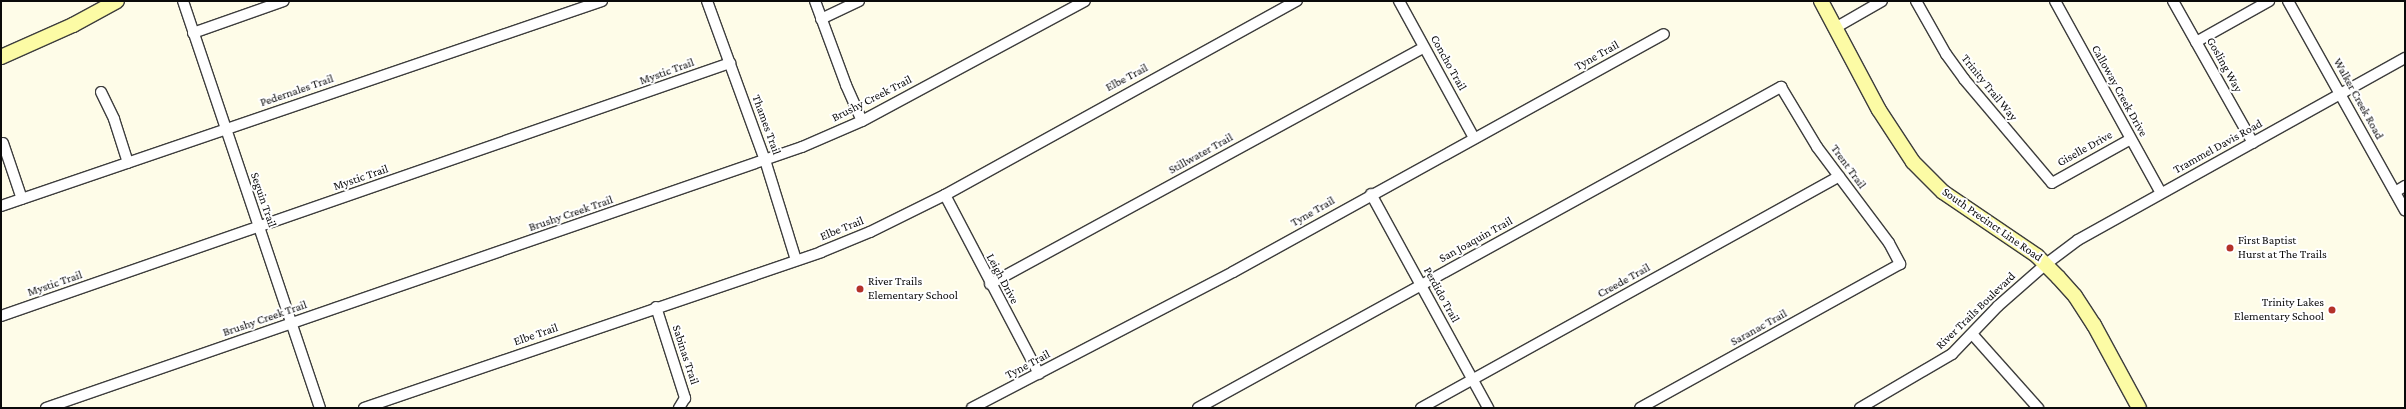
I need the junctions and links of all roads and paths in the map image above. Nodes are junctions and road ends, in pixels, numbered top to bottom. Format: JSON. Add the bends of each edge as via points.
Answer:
{"nodes":[{"id":1,"x":117,"y":1,"type":"edge"},
{"id":2,"x":183,"y":1,"type":"edge"},
{"id":3,"x":284,"y":1,"type":"edge"},
{"id":4,"x":602,"y":1,"type":"edge"},
{"id":5,"x":707,"y":1,"type":"edge"},
{"id":6,"x":815,"y":1,"type":"edge"},
{"id":7,"x":859,"y":1,"type":"edge"},
{"id":8,"x":1085,"y":1,"type":"edge"},
{"id":9,"x":1297,"y":1,"type":"edge"},
{"id":10,"x":1399,"y":1,"type":"edge"},
{"id":11,"x":1821,"y":1,"type":"edge"},
{"id":12,"x":1882,"y":1,"type":"edge"},
{"id":13,"x":1916,"y":1,"type":"edge"},
{"id":14,"x":2055,"y":1,"type":"edge"},
{"id":15,"x":2173,"y":1,"type":"edge"},
{"id":16,"x":2268,"y":1,"type":"edge"},
{"id":17,"x":2288,"y":1,"type":"edge"},
{"id":18,"x":822,"y":19,"type":"junction"},
{"id":19,"x":1835,"y":28,"type":"junction"},
{"id":20,"x":193,"y":33,"type":"junction"},
{"id":21,"x":1664,"y":34,"type":"dead end"},
{"id":22,"x":2196,"y":42,"type":"junction"},
{"id":23,"x":1424,"y":47,"type":"junction"},
{"id":24,"x":1,"y":57,"type":"edge"},
{"id":25,"x":2405,"y":58,"type":"edge"},
{"id":26,"x":730,"y":63,"type":"junction"},
{"id":27,"x":101,"y":92,"type":"dead end"},
{"id":28,"x":2340,"y":95,"type":"junction"},
{"id":29,"x":1766,"y":96,"type":"joint"},
{"id":30,"x":862,"y":120,"type":"junction"},
{"id":31,"x":226,"y":129,"type":"junction"},
{"id":32,"x":1474,"y":138,"type":"junction"},
{"id":33,"x":2131,"y":138,"type":"junction"},
{"id":34,"x":3,"y":143,"type":"dead end"},
{"id":35,"x":2252,"y":143,"type":"junction"},
{"id":36,"x":765,"y":160,"type":"junction"},
{"id":37,"x":128,"y":163,"type":"junction"},
{"id":38,"x":1839,"y":176,"type":"junction"},
{"id":39,"x":2052,"y":183,"type":"joint"},
{"id":40,"x":2405,"y":186,"type":"edge"},
{"id":41,"x":2395,"y":192,"type":"junction"},
{"id":42,"x":2161,"y":193,"type":"junction"},
{"id":43,"x":1371,"y":194,"type":"junction"},
{"id":44,"x":944,"y":195,"type":"junction"},
{"id":45,"x":22,"y":199,"type":"junction"},
{"id":46,"x":1,"y":206,"type":"edge"},
{"id":47,"x":2405,"y":210,"type":"edge"},
{"id":48,"x":259,"y":227,"type":"junction"},
{"id":49,"x":796,"y":260,"type":"junction"},
{"id":50,"x":2046,"y":264,"type":"junction"},
{"id":51,"x":1889,"y":270,"type":"joint"},
{"id":52,"x":990,"y":284,"type":"junction"},
{"id":53,"x":1421,"y":286,"type":"junction"},
{"id":54,"x":656,"y":307,"type":"junction"},
{"id":55,"x":1,"y":316,"type":"edge"},
{"id":56,"x":291,"y":324,"type":"junction"},
{"id":57,"x":1973,"y":335,"type":"junction"},
{"id":58,"x":1039,"y":374,"type":"junction"},
{"id":59,"x":1472,"y":380,"type":"junction"},
{"id":60,"x":46,"y":408,"type":"edge"},
{"id":61,"x":320,"y":408,"type":"edge"},
{"id":62,"x":364,"y":408,"type":"edge"},
{"id":63,"x":679,"y":408,"type":"edge"},
{"id":64,"x":972,"y":408,"type":"edge"},
{"id":65,"x":1198,"y":408,"type":"edge"},
{"id":66,"x":1421,"y":408,"type":"edge"},
{"id":67,"x":1488,"y":408,"type":"edge"},
{"id":68,"x":1640,"y":408,"type":"edge"},
{"id":69,"x":1860,"y":408,"type":"edge"},
{"id":70,"x":2038,"y":408,"type":"edge"},
{"id":71,"x":2139,"y":408,"type":"edge"}],
"edges":[{"from":1,"to":24,"type":"main road","via":[[74,25]]},
{"from":2,"to":20,"type":"street","name":"Seguin Trail"},
{"from":3,"to":20,"type":"street"},
{"from":4,"to":31,"type":"street","name":"Pedernales Trail"},
{"from":5,"to":26,"type":"street","name":"Thames Trail"},
{"from":6,"to":18,"type":"street"},
{"from":7,"to":18,"type":"street"},
{"from":8,"to":30,"type":"street","name":"Brushy Creek Trail"},
{"from":9,"to":44,"type":"street","name":"Elbe Trail","via":[[1087,114]]},
{"from":10,"to":23,"type":"street","name":"Concho Trail"},
{"from":11,"to":19,"type":"main road","name":"South Precinct Line Road"},
{"from":12,"to":19,"type":"street"},
{"from":13,"to":39,"type":"street","name":"Trinity Trail Way","via":[[1946,54],[1964,79]]},
{"from":14,"to":33,"type":"street","name":"Calloway Creek Drive"},
{"from":15,"to":22,"type":"street","name":"Gosling Way"},
{"from":16,"to":22,"type":"street"},
{"from":17,"to":28,"type":"street","name":"Walker Creek Road"},
{"from":18,"to":30,"type":"street","via":[[846,86]]},
{"from":19,"to":50,"type":"main road","name":"South Precinct Line Road","via":[[1879,110],[1913,162],[1943,192]]},
{"from":20,"to":31,"type":"street","name":"Seguin Trail"},
{"from":21,"to":32,"type":"street","name":"Tyne Trail"},
{"from":22,"to":35,"type":"street","name":"Gosling Way"},
{"from":23,"to":32,"type":"street","name":"Concho Trail"},
{"from":23,"to":52,"type":"street","name":"Stillwater Trail"},
{"from":25,"to":28,"type":"street","name":"Trammel Davis Road"},
{"from":26,"to":36,"type":"street","name":"Thames Trail"},
{"from":26,"to":48,"type":"street","name":"Mystic Trail"},
{"from":27,"to":37,"type":"street","via":[[114,119]]},
{"from":28,"to":35,"type":"street","name":"Trammel Davis Road"},
{"from":28,"to":41,"type":"street","name":"Walker Creek Road"},
{"from":29,"to":38,"type":"street","name":"Trent Trail","via":[[1781,87],[1817,147]]},
{"from":29,"to":53,"type":"street","name":"San Joaquin Trail"},
{"from":30,"to":36,"type":"street","name":"Brushy Creek Trail"},
{"from":31,"to":37,"type":"street","name":"Pedernales Trail"},
{"from":31,"to":48,"type":"street","name":"Seguin Trail"},
{"from":32,"to":43,"type":"street","name":"Tyne Trail"},
{"from":33,"to":39,"type":"street","name":"Giselle Drive"},
{"from":33,"to":42,"type":"street","name":"Calloway Creek Drive"},
{"from":34,"to":45,"type":"street"},
{"from":35,"to":42,"type":"street","name":"Trammel Davis Road"},
{"from":36,"to":49,"type":"street","name":"Thames Trail"},
{"from":36,"to":56,"type":"street","name":"Brushy Creek Trail"},
{"from":37,"to":45,"type":"street","name":"Pedernales Trail"},
{"from":38,"to":51,"type":"street","name":"Trent Trail","via":[[1889,243],[1900,264]]},
{"from":38,"to":59,"type":"street","name":"Creede Trail"},
{"from":40,"to":41,"type":"street"},
{"from":41,"to":47,"type":"street","name":"Walker Creek Road"},
{"from":42,"to":50,"type":"street","name":"Trammel Davis Road","via":[[2078,240]]},
{"from":43,"to":53,"type":"street","name":"Perdido Trail"},
{"from":43,"to":58,"type":"street","name":"Tyne Trail","via":[[1233,272]]},
{"from":44,"to":49,"type":"street","name":"Elbe Trail","via":[[870,232]]},
{"from":44,"to":52,"type":"street","name":"Leigh Drive"},
{"from":45,"to":46,"type":"street","name":"Pedernales Trail"},
{"from":48,"to":55,"type":"street","name":"Mystic Trail"},
{"from":48,"to":56,"type":"street","name":"Seguin Trail"},
{"from":49,"to":54,"type":"street","name":"Elbe Trail"},
{"from":50,"to":57,"type":"street","name":"River Trails Boulevard","via":[[1998,306]]},
{"from":50,"to":71,"type":"main road","name":"South Precinct Line Road","via":[[2075,296]]},
{"from":51,"to":68,"type":"street","name":"Saranac Trail"},
{"from":52,"to":58,"type":"street","name":"Leigh Drive"},
{"from":53,"to":59,"type":"street","name":"Perdido Trail"},
{"from":53,"to":65,"type":"street","name":"San Joaquin Trail"},
{"from":54,"to":62,"type":"street","name":"Elbe Trail"},
{"from":54,"to":63,"type":"street","name":"Sabinas Trail","via":[[685,398]]},
{"from":56,"to":60,"type":"street","name":"Brushy Creek Trail"},
{"from":56,"to":61,"type":"street","name":"Seguin Trail"},
{"from":57,"to":69,"type":"street","name":"River Trails Boulevard","via":[[1931,369]]},
{"from":57,"to":70,"type":"street"},
{"from":58,"to":64,"type":"street","name":"Tyne Trail"},
{"from":59,"to":66,"type":"street","name":"Creede Trail"},
{"from":59,"to":67,"type":"street","name":"Perdido Trail"}]}
